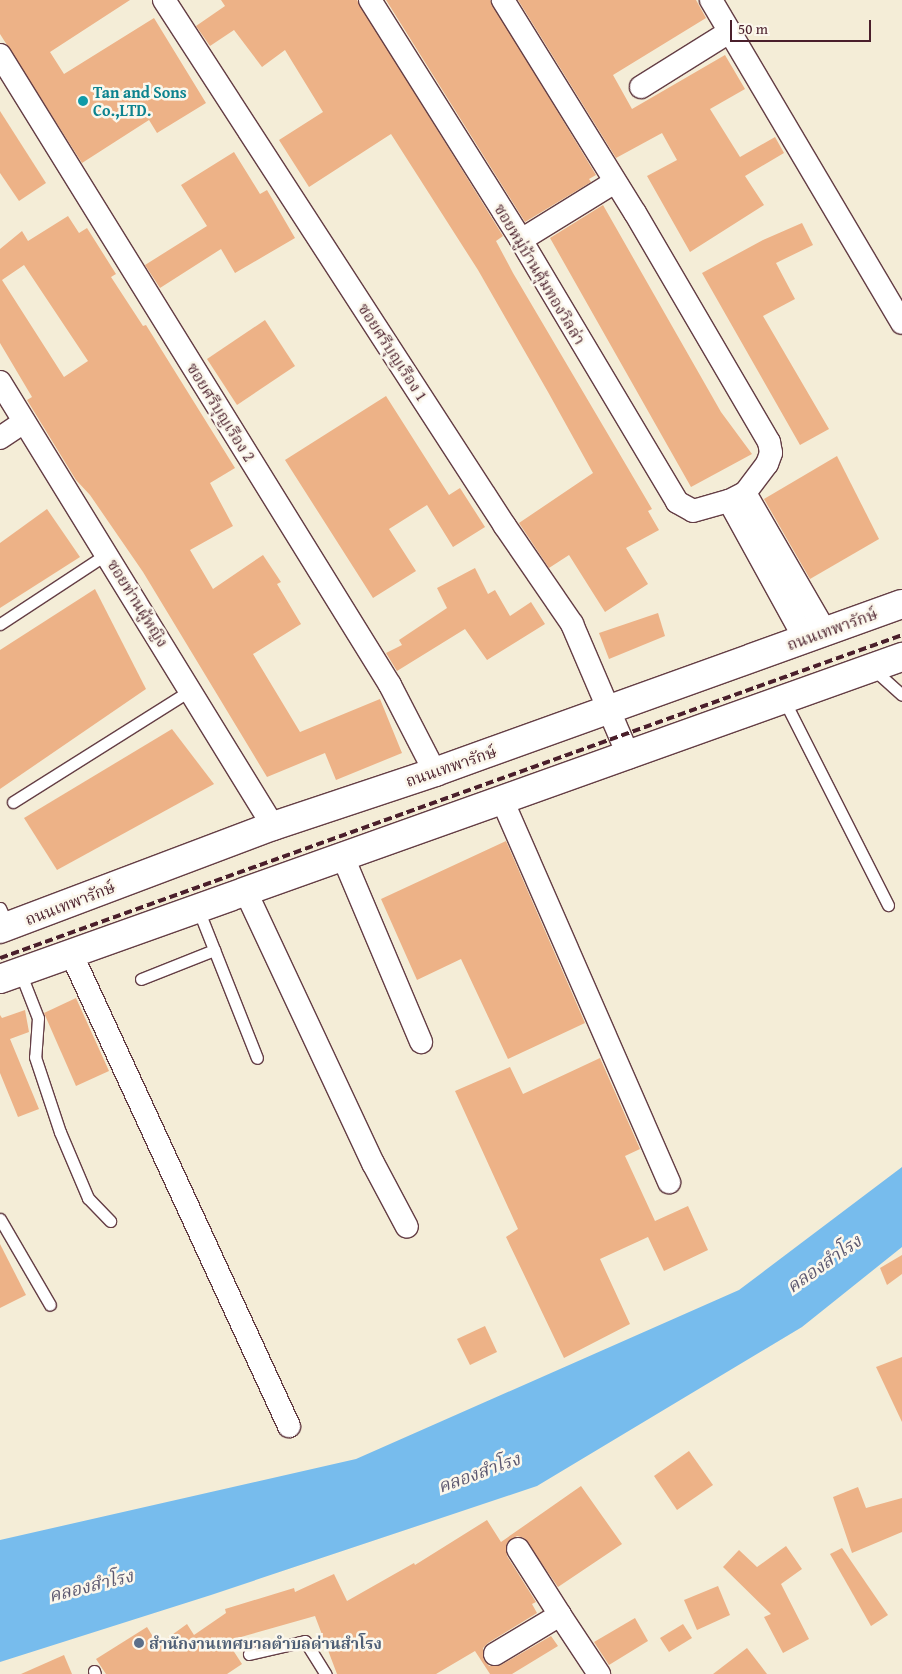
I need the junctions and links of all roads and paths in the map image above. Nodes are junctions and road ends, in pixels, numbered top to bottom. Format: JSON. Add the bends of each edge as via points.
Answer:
{"nodes":[{"id":1,"x":164,"y":0,"type":"edge"},
{"id":2,"x":370,"y":0,"type":"edge"},
{"id":3,"x":503,"y":0,"type":"edge"},
{"id":4,"x":710,"y":0,"type":"edge"},
{"id":5,"x":729,"y":32,"type":"junction"},
{"id":6,"x":0,"y":55,"type":"edge"},
{"id":7,"x":641,"y":87,"type":"dead end"},
{"id":8,"x":615,"y":182,"type":"junction"},
{"id":9,"x":521,"y":240,"type":"junction"},
{"id":10,"x":902,"y":323,"type":"edge"},
{"id":11,"x":0,"y":382,"type":"edge"},
{"id":12,"x":24,"y":422,"type":"junction"},
{"id":13,"x":0,"y":438,"type":"edge"},
{"id":14,"x":737,"y":497,"type":"junction"},
{"id":15,"x":108,"y":553,"type":"junction"},
{"id":16,"x":902,"y":604,"type":"edge"},
{"id":17,"x":0,"y":624,"type":"edge"},
{"id":18,"x":815,"y":635,"type":"junction"},
{"id":19,"x":902,"y":657,"type":"edge"},
{"id":20,"x":872,"y":668,"type":"junction"},
{"id":21,"x":191,"y":690,"type":"junction"},
{"id":22,"x":902,"y":695,"type":"edge"},
{"id":23,"x":784,"y":700,"type":"junction"},
{"id":24,"x":609,"y":710,"type":"junction"},
{"id":25,"x":629,"y":757,"type":"junction"},
{"id":26,"x":435,"y":772,"type":"junction"},
{"id":27,"x":13,"y":802,"type":"dead end"},
{"id":28,"x":503,"y":802,"type":"junction"},
{"id":29,"x":274,"y":826,"type":"junction"},
{"id":30,"x":343,"y":857,"type":"junction"},
{"id":31,"x":246,"y":890,"type":"junction"},
{"id":32,"x":888,"y":905,"type":"dead end"},
{"id":33,"x":197,"y":907,"type":"junction"},
{"id":34,"x":3,"y":921,"type":"edge"},
{"id":35,"x":214,"y":950,"type":"junction"},
{"id":36,"x":71,"y":953,"type":"junction"},
{"id":37,"x":10,"y":976,"type":"edge"},
{"id":38,"x":141,"y":979,"type":"dead end"},
{"id":39,"x":421,"y":1042,"type":"dead end"},
{"id":40,"x":258,"y":1058,"type":"dead end"},
{"id":41,"x":669,"y":1182,"type":"dead end"},
{"id":42,"x":0,"y":1219,"type":"edge"},
{"id":43,"x":110,"y":1221,"type":"dead end"},
{"id":44,"x":407,"y":1227,"type":"dead end"},
{"id":45,"x":50,"y":1306,"type":"dead end"},
{"id":46,"x":289,"y":1426,"type":"dead end"},
{"id":47,"x":518,"y":1549,"type":"dead end"},
{"id":48,"x":560,"y":1615,"type":"junction"},
{"id":49,"x":249,"y":1654,"type":"dead end"},
{"id":50,"x":495,"y":1654,"type":"dead end"},
{"id":51,"x":326,"y":1674,"type":"edge"},
{"id":52,"x":599,"y":1674,"type":"edge"}],
"edges":[{"from":1,"to":24,"type":"street","name":"ซอยศรีบุญเรือง 1","via":[[572,624]]},
{"from":2,"to":9,"type":"street","name":"ซอยหมู่บ้านคุ้มทองวิลล่า"},
{"from":3,"to":8,"type":"street"},
{"from":4,"to":5,"type":"street"},
{"from":5,"to":7,"type":"street"},
{"from":5,"to":10,"type":"street"},
{"from":6,"to":26,"type":"street","name":"ซอยศรีบุญเรือง 2","via":[[390,685]]},
{"from":8,"to":9,"type":"street"},
{"from":8,"to":14,"type":"street","via":[[769,442],[772,453],[767,464]]},
{"from":9,"to":14,"type":"street","name":"ซอยหมู่บ้านคุ้มทองวิลล่า","via":[[677,502],[693,511]]},
{"from":11,"to":12,"type":"street","name":"ซอยท่านผู้หญิง"},
{"from":12,"to":13,"type":"street"},
{"from":12,"to":15,"type":"street","name":"ซอยท่านผู้หญิง"},
{"from":14,"to":18,"type":"street"},
{"from":15,"to":17,"type":"lane"},
{"from":15,"to":21,"type":"street","name":"ซอยท่านผู้หญิง"},
{"from":16,"to":18,"type":"main road","name":"ถนนเทพารักษ์"},
{"from":18,"to":24,"type":"main road","name":"ถนนเทพารักษ์"},
{"from":19,"to":20,"type":"main road"},
{"from":20,"to":22,"type":"lane"},
{"from":20,"to":23,"type":"main road"},
{"from":21,"to":27,"type":"lane"},
{"from":21,"to":29,"type":"street","name":"ซอยท่านผู้หญิง"},
{"from":23,"to":25,"type":"main road"},
{"from":23,"to":32,"type":"lane"},
{"from":24,"to":25,"type":"street","name":"ซอยศรีบุญเรือง 1"},
{"from":24,"to":26,"type":"main road","name":"ถนนเทพารักษ์"},
{"from":25,"to":28,"type":"main road"},
{"from":26,"to":29,"type":"main road","name":"ถนนเทพารักษ์"},
{"from":28,"to":30,"type":"main road"},
{"from":28,"to":41,"type":"street"},
{"from":29,"to":34,"type":"main road","name":"ถนนเทพารักษ์"},
{"from":30,"to":31,"type":"main road"},
{"from":30,"to":39,"type":"street"},
{"from":31,"to":33,"type":"main road"},
{"from":31,"to":44,"type":"street","via":[[373,1163]]},
{"from":33,"to":35,"type":"lane"},
{"from":33,"to":36,"type":"main road"},
{"from":35,"to":38,"type":"lane"},
{"from":35,"to":40,"type":"lane"},
{"from":36,"to":37,"type":"main road"},
{"from":36,"to":46,"type":"street"},
{"from":37,"to":43,"type":"lane","via":[[38,1018],[35,1057],[60,1132],[88,1198]]},
{"from":42,"to":45,"type":"lane"},
{"from":47,"to":48,"type":"street"},
{"from":48,"to":50,"type":"street"},
{"from":48,"to":52,"type":"street"},
{"from":49,"to":51,"type":"lane","via":[[304,1641]]}]}
